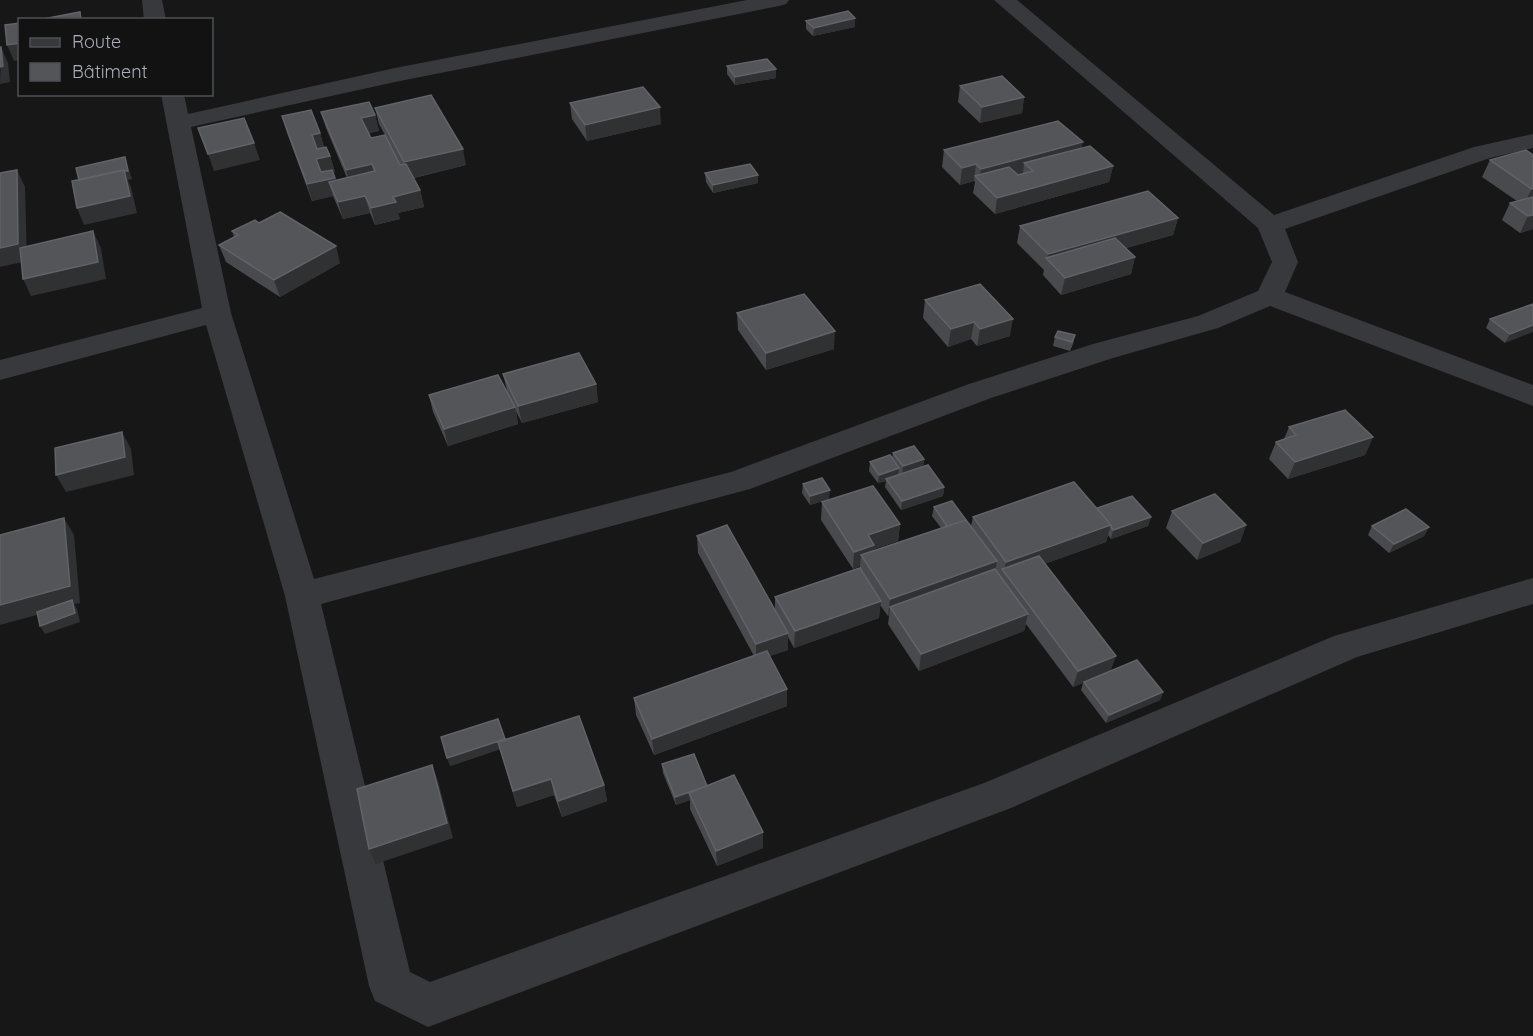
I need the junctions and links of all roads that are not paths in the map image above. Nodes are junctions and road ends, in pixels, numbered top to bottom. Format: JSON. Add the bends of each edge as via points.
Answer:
{"nodes":[{"id":1,"x":152,"y":0,"type":"edge"},
{"id":2,"x":779,"y":0,"type":"edge"},
{"id":3,"x":1005,"y":0,"type":"edge"},
{"id":4,"x":155,"y":18,"type":"edge"},
{"id":5,"x":175,"y":109,"type":"edge"},
{"id":6,"x":1533,"y":141,"type":"edge"},
{"id":7,"x":1269,"y":225,"type":"junction"},
{"id":8,"x":1269,"y":296,"type":"junction"},
{"id":9,"x":217,"y":313,"type":"junction"},
{"id":10,"x":0,"y":370,"type":"edge"},
{"id":11,"x":1533,"y":396,"type":"edge"},
{"id":12,"x":1533,"y":591,"type":"edge"},
{"id":13,"x":302,"y":596,"type":"junction"}],
"edges":[{"from":1,"to":4,"type":"street"},
{"from":2,"to":5,"type":"street","via":[[395,75]]},
{"from":3,"to":7,"type":"street"},
{"from":5,"to":9,"type":"street"},
{"from":6,"to":7,"type":"street","via":[[1483,152]]},
{"from":7,"to":8,"type":"street","via":[[1284,262]]},
{"from":8,"to":11,"type":"street"},
{"from":8,"to":13,"type":"street","via":[[1208,322],[980,391],[739,481]]},
{"from":9,"to":10,"type":"street"},
{"from":9,"to":13,"type":"street"},
{"from":12,"to":13,"type":"street","via":[[1347,646],[997,796],[428,1005],[391,986]]}]}
